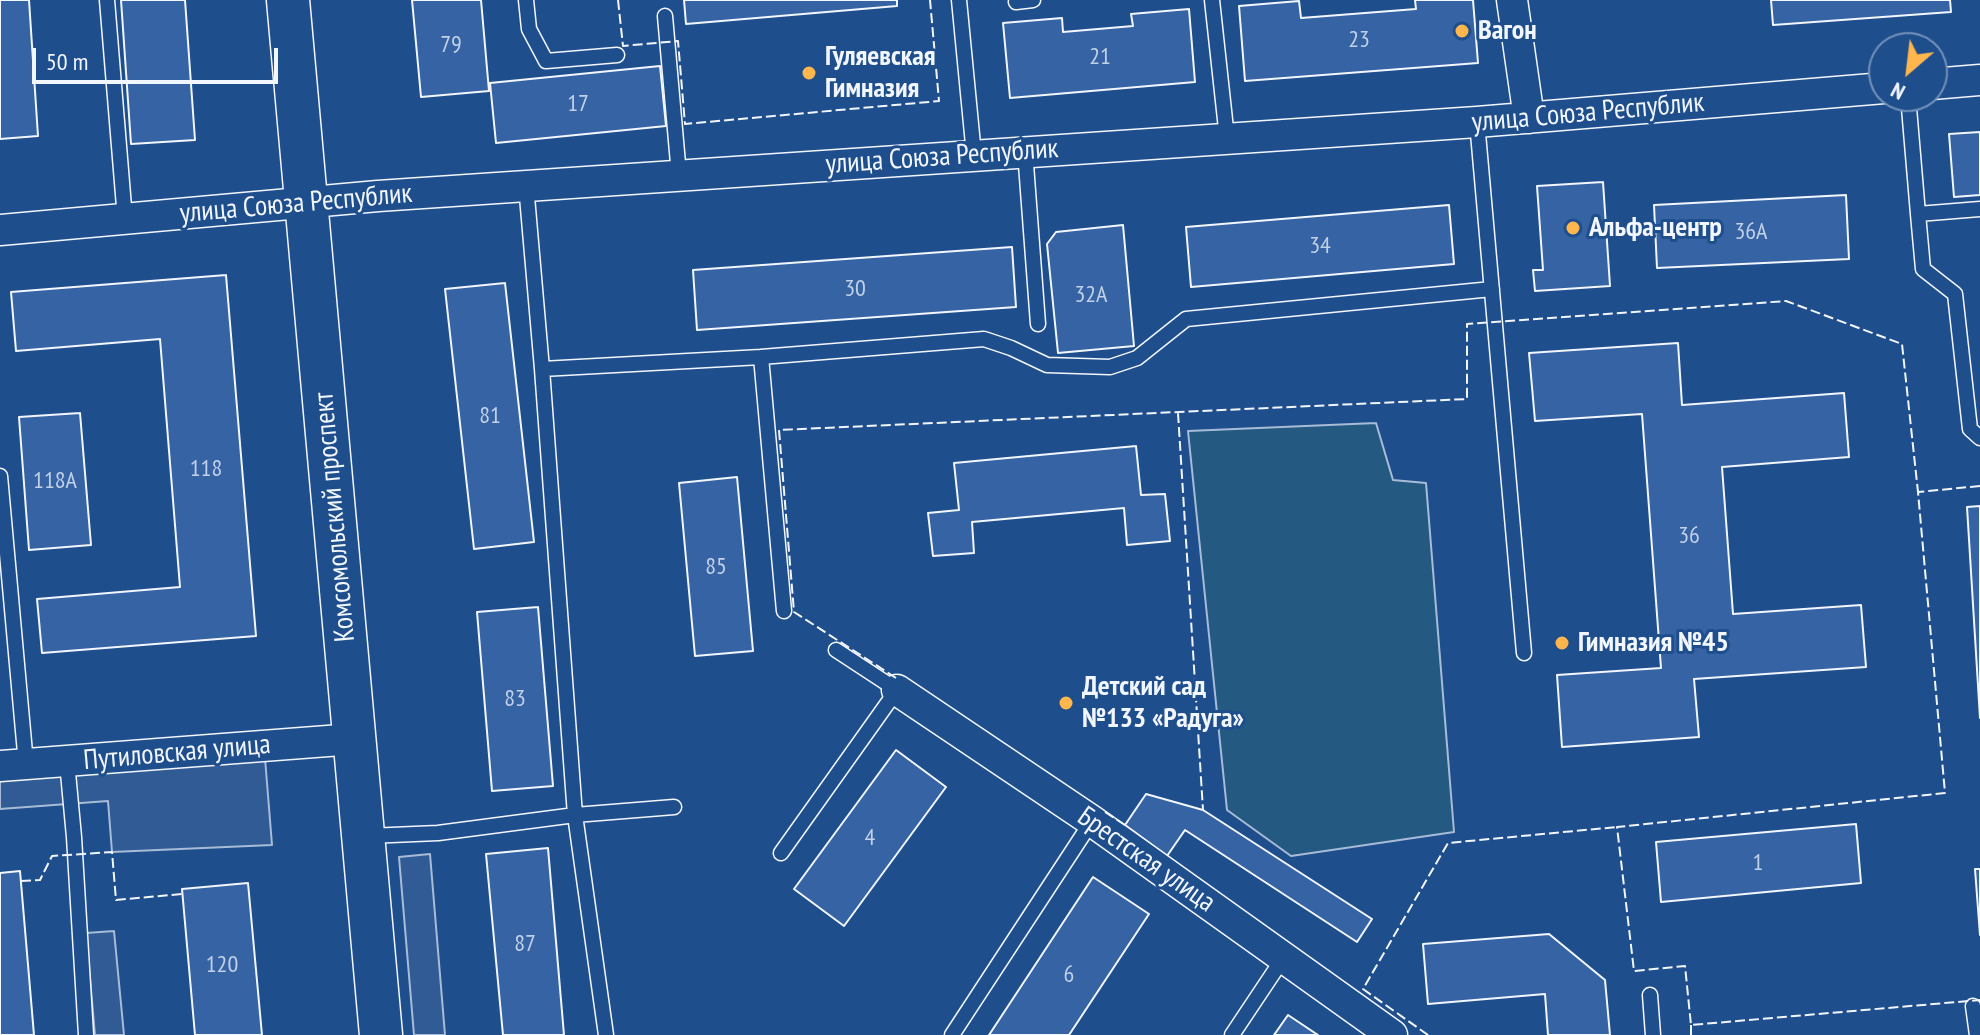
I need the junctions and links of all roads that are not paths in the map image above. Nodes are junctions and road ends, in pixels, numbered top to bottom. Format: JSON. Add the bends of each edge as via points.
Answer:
{"nodes":[{"id":1,"x":107,"y":0,"type":"edge"},
{"id":2,"x":288,"y":0,"type":"edge"},
{"id":3,"x":526,"y":0,"type":"edge"},
{"id":4,"x":959,"y":0,"type":"edge"},
{"id":5,"x":1033,"y":0,"type":"edge"},
{"id":6,"x":1212,"y":0,"type":"edge"},
{"id":7,"x":1512,"y":0,"type":"edge"},
{"id":8,"x":1016,"y":2,"type":"edge"},
{"id":9,"x":665,"y":16,"type":"dead end"},
{"id":10,"x":617,"y":55,"type":"dead end"},
{"id":11,"x":1980,"y":80,"type":"edge"},
{"id":12,"x":1948,"y":83,"type":"edge"},
{"id":13,"x":1868,"y":89,"type":"edge"},
{"id":14,"x":1909,"y":112,"type":"edge"},
{"id":15,"x":1529,"y":118,"type":"junction"},
{"id":16,"x":1477,"y":122,"type":"junction"},
{"id":17,"x":1227,"y":138,"type":"junction"},
{"id":18,"x":1025,"y":151,"type":"junction"},
{"id":19,"x":974,"y":155,"type":"junction"},
{"id":20,"x":679,"y":175,"type":"junction"},
{"id":21,"x":526,"y":185,"type":"junction"},
{"id":22,"x":308,"y":203,"type":"junction"},
{"id":23,"x":1980,"y":209,"type":"edge"},
{"id":24,"x":1918,"y":214,"type":"junction"},
{"id":25,"x":125,"y":219,"type":"junction"},
{"id":26,"x":0,"y":230,"type":"edge"},
{"id":27,"x":1492,"y":289,"type":"junction"},
{"id":28,"x":1038,"y":324,"type":"dead end"},
{"id":29,"x":761,"y":357,"type":"junction"},
{"id":30,"x":542,"y":369,"type":"junction"},
{"id":31,"x":1980,"y":438,"type":"edge"},
{"id":32,"x":0,"y":476,"type":"edge"},
{"id":33,"x":784,"y":611,"type":"dead end"},
{"id":34,"x":836,"y":650,"type":"dead end"},
{"id":35,"x":1524,"y":653,"type":"dead end"},
{"id":36,"x":897,"y":690,"type":"junction"},
{"id":37,"x":354,"y":739,"type":"junction"},
{"id":38,"x":67,"y":762,"type":"junction"},
{"id":39,"x":13,"y":765,"type":"edge"},
{"id":40,"x":674,"y":807,"type":"dead end"},
{"id":41,"x":575,"y":815,"type":"junction"},
{"id":42,"x":1092,"y":821,"type":"junction"},
{"id":43,"x":363,"y":837,"type":"junction"},
{"id":44,"x":781,"y":853,"type":"dead end"},
{"id":45,"x":1284,"y":957,"type":"junction"},
{"id":46,"x":1650,"y":995,"type":"dead end"},
{"id":47,"x":1973,"y":1006,"type":"dead end"},
{"id":48,"x":86,"y":1035,"type":"edge"},
{"id":49,"x":381,"y":1035,"type":"edge"},
{"id":50,"x":606,"y":1035,"type":"edge"},
{"id":51,"x":952,"y":1035,"type":"edge"},
{"id":52,"x":1232,"y":1035,"type":"edge"},
{"id":53,"x":1392,"y":1035,"type":"edge"},
{"id":54,"x":1653,"y":1035,"type":"edge"},
{"id":55,"x":1977,"y":1035,"type":"edge"}],
"edges":[{"from":1,"to":25,"type":"lane"},
{"from":2,"to":22,"type":"main road","name":"Комсомольский проспект"},
{"from":3,"to":10,"type":"lane","via":[[529,29],[546,61]]},
{"from":4,"to":19,"type":"lane"},
{"from":5,"to":8,"type":"lane"},
{"from":6,"to":17,"type":"lane"},
{"from":7,"to":15,"type":"street"},
{"from":9,"to":20,"type":"lane"},
{"from":11,"to":12,"type":"street"},
{"from":13,"to":15,"type":"street","name":"улица Союза Республик"},
{"from":14,"to":24,"type":"lane"},
{"from":15,"to":16,"type":"street","name":"улица Союза Республик"},
{"from":16,"to":17,"type":"street","name":"улица Союза Республик"},
{"from":16,"to":27,"type":"lane"},
{"from":17,"to":18,"type":"street","name":"улица Союза Республик"},
{"from":18,"to":19,"type":"street","name":"улица Союза Республик"},
{"from":18,"to":28,"type":"lane"},
{"from":19,"to":20,"type":"street","name":"улица Союза Республик"},
{"from":20,"to":21,"type":"street","name":"улица Союза Республик"},
{"from":21,"to":22,"type":"street","name":"улица Союза Республик"},
{"from":21,"to":30,"type":"lane"},
{"from":22,"to":25,"type":"street","name":"улица Союза Республик"},
{"from":22,"to":37,"type":"main road","name":"Комсомольский проспект"},
{"from":23,"to":24,"type":"lane"},
{"from":24,"to":31,"type":"lane","via":[[1923,269],[1955,294],[1970,429]]},
{"from":25,"to":26,"type":"street","name":"улица Союза Республик"},
{"from":27,"to":29,"type":"lane","via":[[1186,319],[1137,358],[1110,367],[1047,365],[984,339]]},
{"from":27,"to":35,"type":"lane"},
{"from":29,"to":30,"type":"lane"},
{"from":29,"to":33,"type":"lane"},
{"from":30,"to":41,"type":"lane"},
{"from":32,"to":39,"type":"lane"},
{"from":34,"to":36,"type":"lane"},
{"from":36,"to":42,"type":"street","name":"Брестская улица"},
{"from":36,"to":44,"type":"lane"},
{"from":37,"to":38,"type":"street","name":"Путиловская улица"},
{"from":37,"to":43,"type":"main road","name":"Комсомольский проспект"},
{"from":38,"to":39,"type":"street","name":"Путиловская улица"},
{"from":38,"to":48,"type":"lane"},
{"from":40,"to":41,"type":"lane"},
{"from":41,"to":43,"type":"lane"},
{"from":41,"to":50,"type":"lane"},
{"from":42,"to":45,"type":"street","name":"Брестская улица"},
{"from":42,"to":51,"type":"lane"},
{"from":43,"to":49,"type":"main road","name":"Комсомольский проспект"},
{"from":45,"to":52,"type":"lane"},
{"from":45,"to":53,"type":"street","name":"Брестская улица"},
{"from":46,"to":54,"type":"lane"},
{"from":47,"to":55,"type":"lane"}]}
